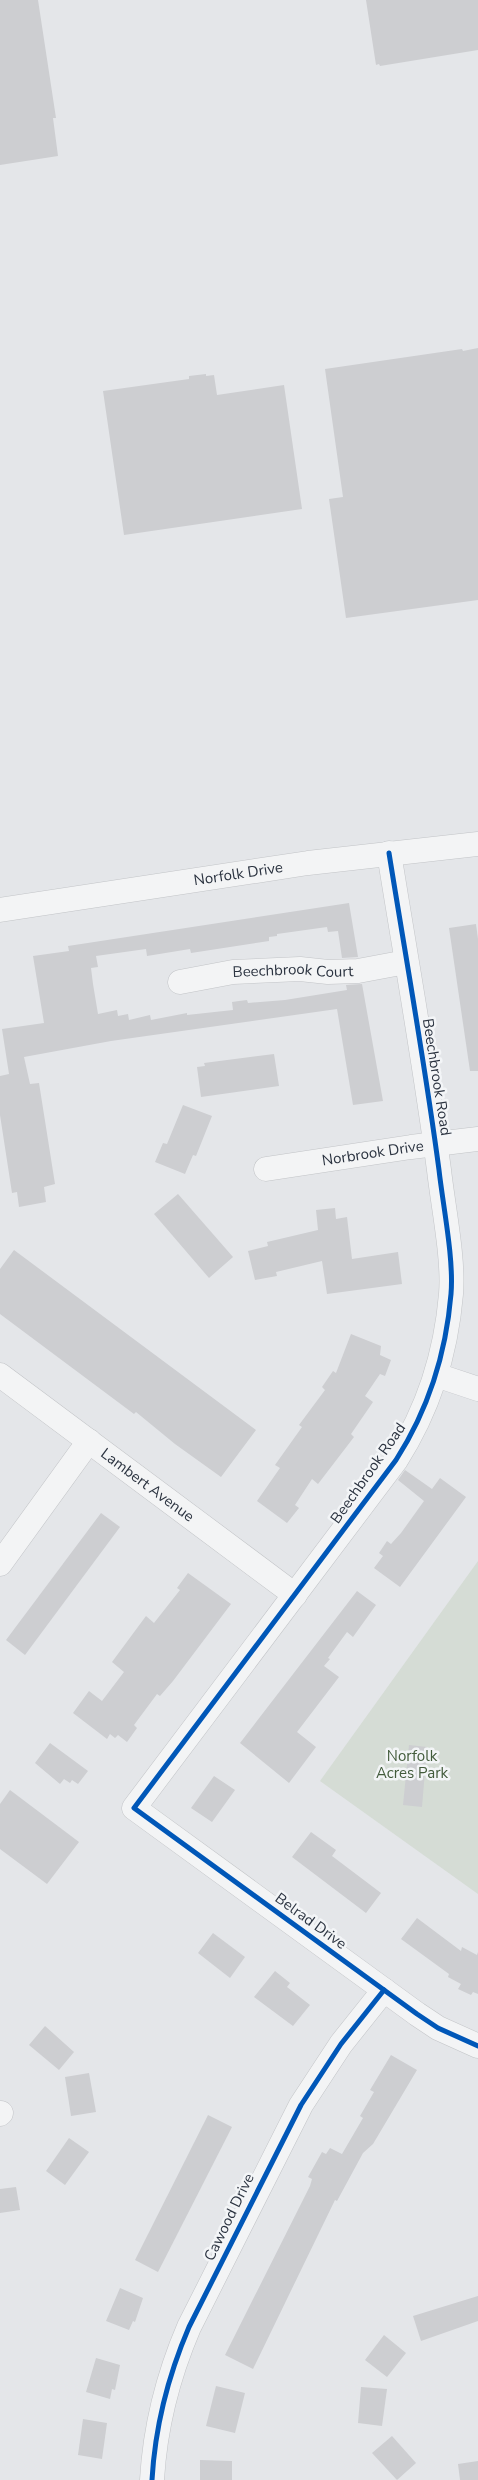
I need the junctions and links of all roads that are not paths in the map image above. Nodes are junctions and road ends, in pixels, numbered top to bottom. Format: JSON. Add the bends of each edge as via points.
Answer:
{"nodes":[{"id":1,"x":478,"y":844,"type":"edge"},
{"id":2,"x":389,"y":853,"type":"junction"},
{"id":3,"x":0,"y":910,"type":"edge"},
{"id":4,"x":406,"y":962,"type":"junction"},
{"id":5,"x":180,"y":982,"type":"dead end"},
{"id":6,"x":478,"y":1139,"type":"edge"},
{"id":7,"x":435,"y":1144,"type":"junction"},
{"id":8,"x":266,"y":1169,"type":"dead end"},
{"id":9,"x":0,"y":1375,"type":"edge"},
{"id":10,"x":436,"y":1375,"type":"junction"},
{"id":11,"x":478,"y":1389,"type":"edge"},
{"id":12,"x":89,"y":1441,"type":"junction"},
{"id":13,"x":0,"y":1564,"type":"edge"},
{"id":14,"x":296,"y":1595,"type":"junction"},
{"id":15,"x":134,"y":1808,"type":"joint"},
{"id":16,"x":384,"y":1990,"type":"junction"},
{"id":17,"x":478,"y":2046,"type":"edge"},
{"id":18,"x":152,"y":2480,"type":"edge"}],
"edges":[{"from":1,"to":2,"type":"street","name":"Norfolk Drive"},
{"from":2,"to":3,"type":"street","name":"Norfolk Drive"},
{"from":2,"to":4,"type":"street","name":"Beechbrook Road"},
{"from":4,"to":5,"type":"street","name":"Beechbrook Court","via":[[358,971],[233,972]]},
{"from":4,"to":7,"type":"street","name":"Beechbrook Road"},
{"from":6,"to":7,"type":"street","name":"Norbrook Drive"},
{"from":7,"to":8,"type":"street","name":"Norbrook Drive"},
{"from":7,"to":10,"type":"street","name":"Beechbrook Road","via":[[452,1292]]},
{"from":9,"to":12,"type":"street","name":"Lambert Avenue"},
{"from":10,"to":11,"type":"street"},
{"from":10,"to":14,"type":"street","name":"Beechbrook Road","via":[[426,1406],[408,1440]]},
{"from":12,"to":13,"type":"street"},
{"from":12,"to":14,"type":"street","name":"Lambert Avenue"},
{"from":14,"to":15,"type":"street","name":"Beechbrook Road"},
{"from":15,"to":16,"type":"street","name":"Belrad Drive"},
{"from":16,"to":17,"type":"street","name":"Belrad Drive","via":[[438,2028]]},
{"from":16,"to":18,"type":"street","name":"Cawood Drive","via":[[300,2105],[189,2326],[164,2398]]}]}
